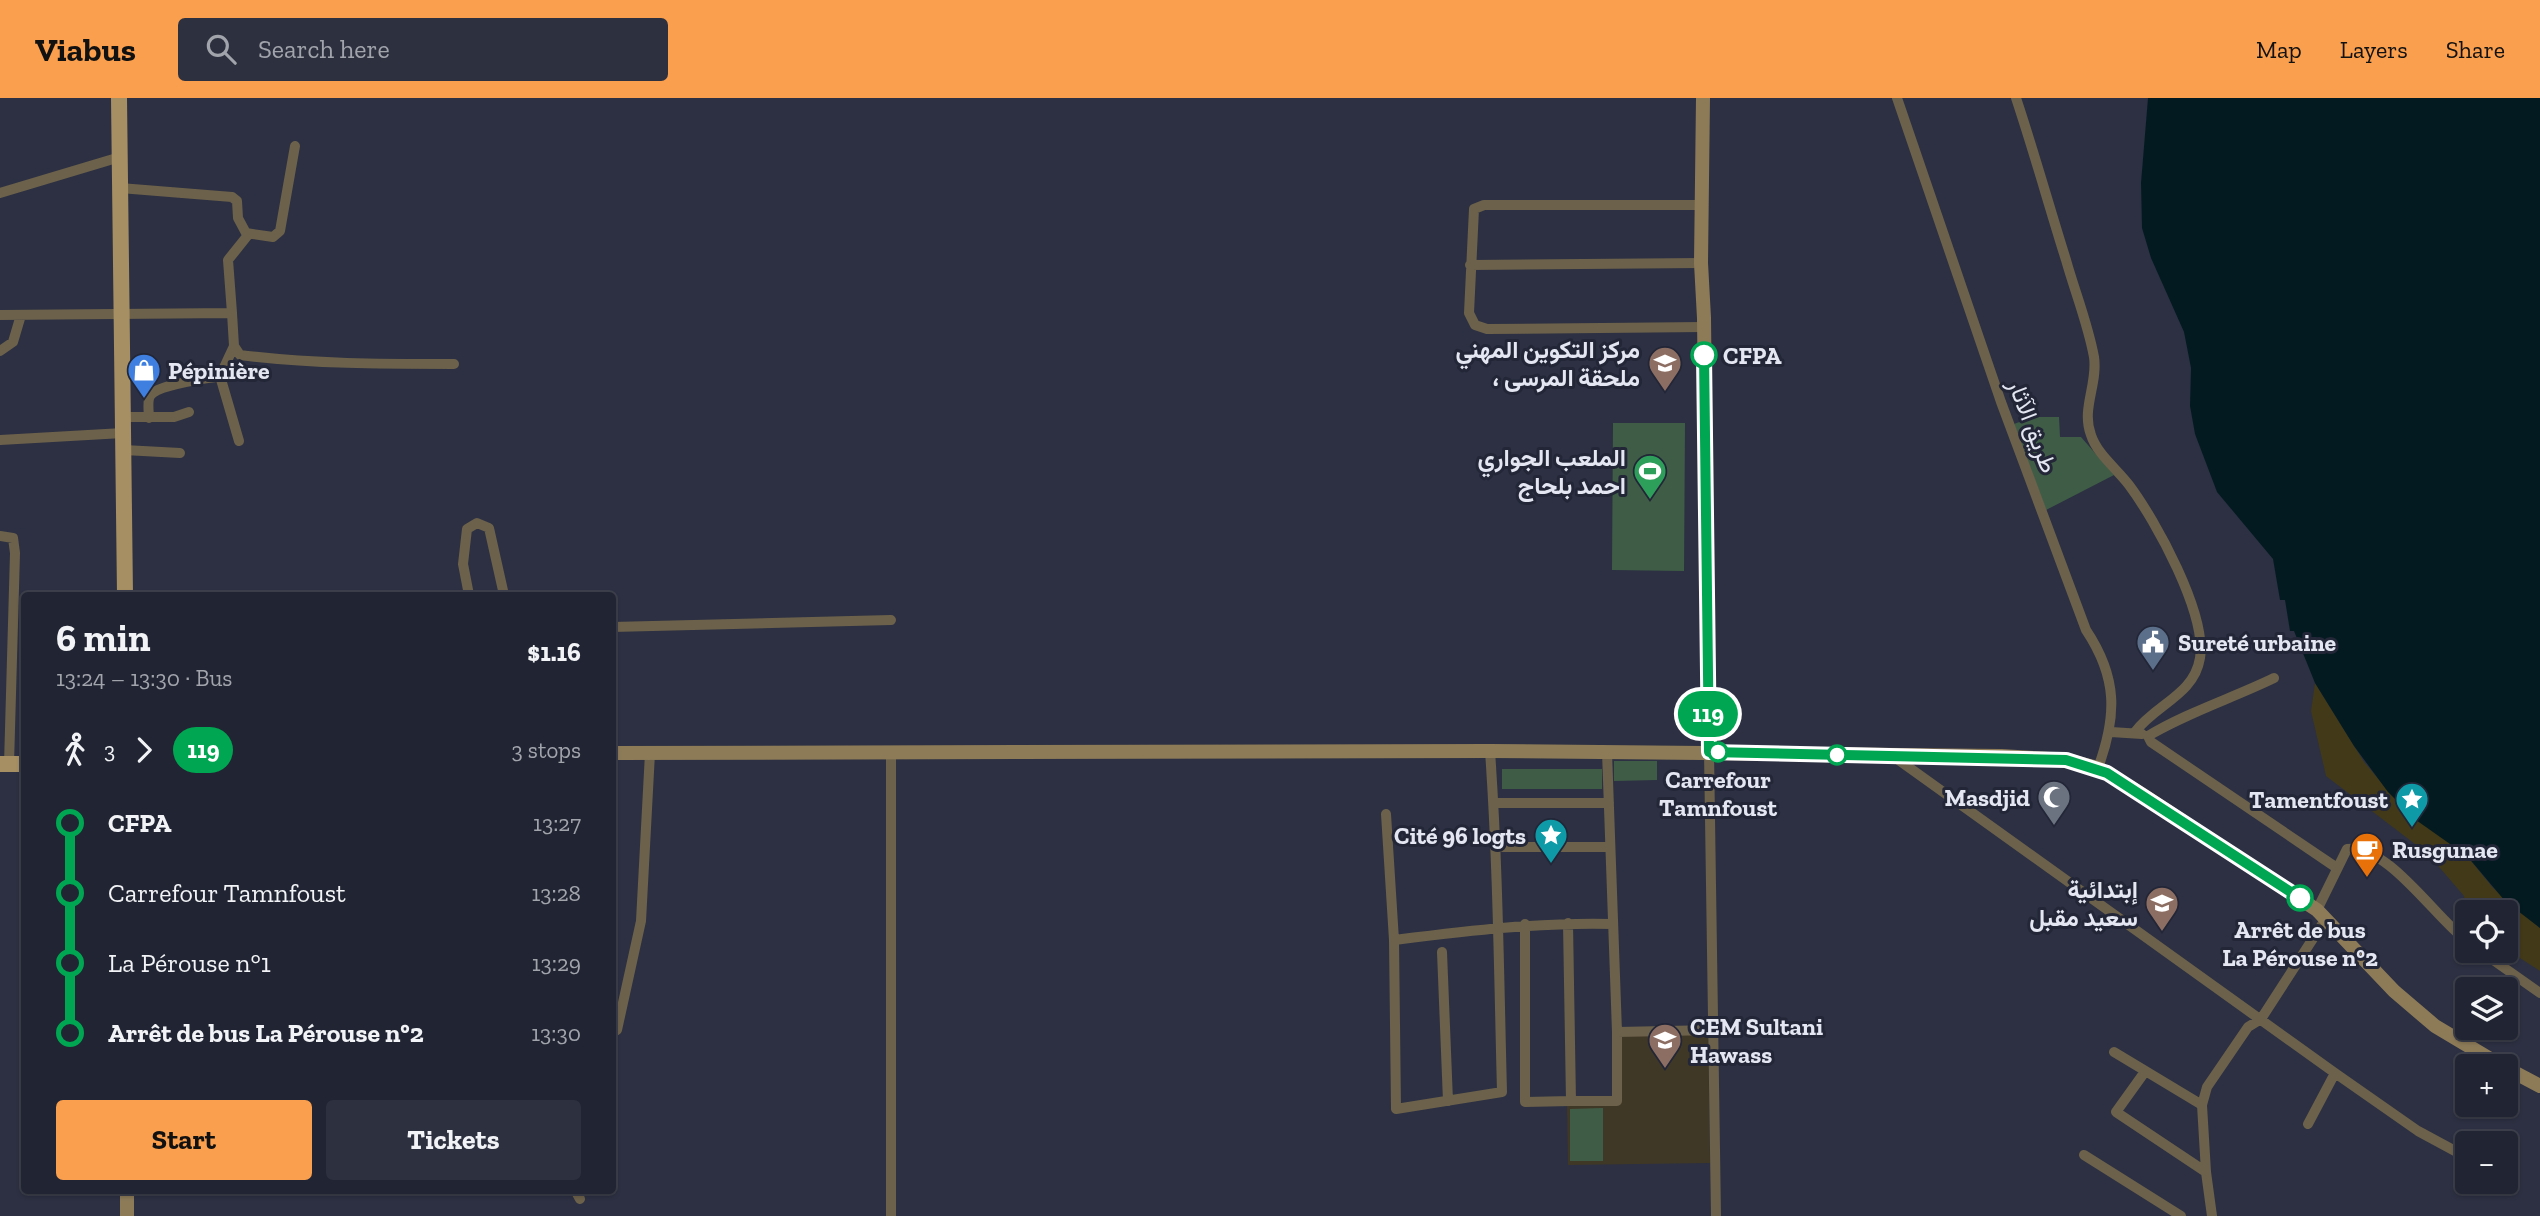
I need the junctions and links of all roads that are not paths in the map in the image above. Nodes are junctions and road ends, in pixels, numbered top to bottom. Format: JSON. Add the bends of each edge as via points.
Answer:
{"nodes":[{"id":1,"x":119,"y":98,"type":"edge"},
{"id":2,"x":1703,"y":98,"type":"edge"},
{"id":3,"x":1896,"y":98,"type":"edge"},
{"id":4,"x":2017,"y":98,"type":"edge"},
{"id":5,"x":295,"y":146,"type":"dead end"},
{"id":6,"x":120,"y":157,"type":"junction"},
{"id":7,"x":120,"y":188,"type":"junction"},
{"id":8,"x":0,"y":193,"type":"edge"},
{"id":9,"x":1701,"y":205,"type":"junction"},
{"id":10,"x":248,"y":235,"type":"junction"},
{"id":11,"x":1701,"y":263,"type":"junction"},
{"id":12,"x":1470,"y":265,"type":"junction"},
{"id":13,"x":232,"y":313,"type":"junction"},
{"id":14,"x":0,"y":315,"type":"edge"},
{"id":15,"x":21,"y":315,"type":"junction"},
{"id":16,"x":122,"y":316,"type":"junction"},
{"id":17,"x":1704,"y":327,"type":"junction"},
{"id":18,"x":234,"y":346,"type":"junction"},
{"id":19,"x":0,"y":351,"type":"edge"},
{"id":20,"x":454,"y":364,"type":"dead end"},
{"id":21,"x":220,"y":376,"type":"junction"},
{"id":22,"x":189,"y":412,"type":"dead end"},
{"id":23,"x":149,"y":418,"type":"junction"},
{"id":24,"x":123,"y":425,"type":"junction"},
{"id":25,"x":0,"y":440,"type":"edge"},
{"id":26,"x":239,"y":441,"type":"dead end"},
{"id":27,"x":124,"y":450,"type":"junction"},
{"id":28,"x":180,"y":453,"type":"dead end"},
{"id":29,"x":0,"y":536,"type":"edge"},
{"id":30,"x":125,"y":592,"type":"edge"},
{"id":31,"x":469,"y":592,"type":"edge"},
{"id":32,"x":503,"y":592,"type":"edge"},
{"id":33,"x":891,"y":620,"type":"dead end"},
{"id":34,"x":616,"y":627,"type":"edge"},
{"id":35,"x":2274,"y":678,"type":"dead end"},
{"id":36,"x":2143,"y":722,"type":"junction"},
{"id":37,"x":2111,"y":732,"type":"junction"},
{"id":38,"x":2136,"y":732,"type":"junction"},
{"id":39,"x":2148,"y":736,"type":"junction"},
{"id":40,"x":1490,"y":751,"type":"junction"},
{"id":41,"x":891,"y":752,"type":"junction"},
{"id":42,"x":1607,"y":752,"type":"junction"},
{"id":43,"x":1709,"y":752,"type":"junction"},
{"id":44,"x":616,"y":753,"type":"edge"},
{"id":45,"x":650,"y":753,"type":"junction"},
{"id":46,"x":1892,"y":756,"type":"junction"},
{"id":47,"x":11,"y":764,"type":"edge"},
{"id":48,"x":2098,"y":768,"type":"junction"},
{"id":49,"x":1494,"y":803,"type":"junction"},
{"id":50,"x":1609,"y":803,"type":"junction"},
{"id":51,"x":1385,"y":814,"type":"dead end"},
{"id":52,"x":1496,"y":847,"type":"junction"},
{"id":53,"x":1611,"y":847,"type":"junction"},
{"id":54,"x":2337,"y":868,"type":"junction"},
{"id":55,"x":2321,"y":915,"type":"junction"},
{"id":56,"x":1568,"y":923,"type":"junction"},
{"id":57,"x":1525,"y":924,"type":"junction"},
{"id":58,"x":1613,"y":924,"type":"junction"},
{"id":59,"x":1497,"y":928,"type":"junction"},
{"id":60,"x":2455,"y":929,"type":"edge"},
{"id":61,"x":1394,"y":940,"type":"junction"},
{"id":62,"x":1442,"y":952,"type":"dead end"},
{"id":63,"x":2497,"y":963,"type":"edge"},
{"id":64,"x":2540,"y":993,"type":"edge"},
{"id":65,"x":2261,"y":1019,"type":"junction"},
{"id":66,"x":616,"y":1030,"type":"edge"},
{"id":67,"x":1714,"y":1030,"type":"junction"},
{"id":68,"x":1617,"y":1032,"type":"junction"},
{"id":69,"x":2113,"y":1052,"type":"dead end"},
{"id":70,"x":2482,"y":1054,"type":"edge"},
{"id":71,"x":2144,"y":1073,"type":"junction"},
{"id":72,"x":2335,"y":1073,"type":"junction"},
{"id":73,"x":2518,"y":1074,"type":"edge"},
{"id":74,"x":2540,"y":1086,"type":"edge"},
{"id":75,"x":1448,"y":1101,"type":"junction"},
{"id":76,"x":1571,"y":1101,"type":"junction"},
{"id":77,"x":2202,"y":1105,"type":"junction"},
{"id":78,"x":2308,"y":1124,"type":"dead end"},
{"id":79,"x":2455,"y":1151,"type":"edge"},
{"id":80,"x":2084,"y":1155,"type":"dead end"},
{"id":81,"x":2206,"y":1172,"type":"junction"},
{"id":82,"x":127,"y":1194,"type":"edge"},
{"id":83,"x":127,"y":1216,"type":"edge"},
{"id":84,"x":891,"y":1216,"type":"edge"},
{"id":85,"x":1716,"y":1216,"type":"edge"},
{"id":86,"x":2181,"y":1216,"type":"edge"},
{"id":87,"x":2212,"y":1216,"type":"edge"}],
"edges":[{"from":1,"to":6,"type":"main road"},
{"from":2,"to":9,"type":"main road"},
{"from":3,"to":37,"type":"street","name":"طريق الآثار","via":[[2001,402],[2087,630],[2103,655]]},
{"from":4,"to":36,"type":"street","via":[[2092,351],[2094,380],[2087,409],[2091,437],[2149,516],[2186,586],[2199,623],[2200,657],[2195,677]]},
{"from":5,"to":10,"type":"street","via":[[281,231],[274,237]]},
{"from":6,"to":7,"type":"main road"},
{"from":6,"to":8,"type":"street"},
{"from":7,"to":10,"type":"street","via":[[232,197],[237,201],[241,228]]},
{"from":7,"to":16,"type":"main road"},
{"from":9,"to":11,"type":"main road"},
{"from":9,"to":12,"type":"street","via":[[1484,205],[1472,213]]},
{"from":10,"to":13,"type":"street","via":[[228,260]]},
{"from":11,"to":12,"type":"street"},
{"from":11,"to":17,"type":"main road"},
{"from":12,"to":17,"type":"street","via":[[1469,313],[1475,325],[1487,330]]},
{"from":13,"to":16,"type":"street"},
{"from":13,"to":18,"type":"street"},
{"from":14,"to":15,"type":"street"},
{"from":15,"to":16,"type":"street"},
{"from":15,"to":19,"type":"street","via":[[13,342]]},
{"from":16,"to":24,"type":"main road"},
{"from":17,"to":43,"type":"main road"},
{"from":18,"to":20,"type":"street","via":[[240,355],[282,360]]},
{"from":18,"to":21,"type":"street"},
{"from":21,"to":23,"type":"street","via":[[179,383],[153,394]]},
{"from":21,"to":26,"type":"street"},
{"from":22,"to":23,"type":"street"},
{"from":23,"to":24,"type":"street"},
{"from":24,"to":25,"type":"street"},
{"from":24,"to":27,"type":"main road"},
{"from":27,"to":28,"type":"street"},
{"from":27,"to":30,"type":"main road"},
{"from":29,"to":47,"type":"street","via":[[13,538],[15,553]]},
{"from":31,"to":32,"type":"street","via":[[463,541],[467,529],[477,523],[489,528]]},
{"from":33,"to":34,"type":"street"},
{"from":35,"to":39,"type":"street"},
{"from":36,"to":38,"type":"street"},
{"from":36,"to":39,"type":"street"},
{"from":37,"to":38,"type":"street"},
{"from":37,"to":48,"type":"street","name":"طريق الآثار"},
{"from":38,"to":39,"type":"street"},
{"from":39,"to":54,"type":"street"},
{"from":40,"to":41,"type":"main road"},
{"from":40,"to":42,"type":"main road"},
{"from":40,"to":49,"type":"street"},
{"from":41,"to":45,"type":"main road"},
{"from":41,"to":84,"type":"street"},
{"from":42,"to":43,"type":"main road"},
{"from":42,"to":50,"type":"street"},
{"from":43,"to":46,"type":"main road"},
{"from":43,"to":67,"type":"street"},
{"from":44,"to":45,"type":"main road"},
{"from":45,"to":66,"type":"street","via":[[641,921]]},
{"from":46,"to":48,"type":"main road","via":[[2066,760]]},
{"from":46,"to":65,"type":"street"},
{"from":48,"to":55,"type":"main road"},
{"from":49,"to":50,"type":"street"},
{"from":49,"to":52,"type":"street"},
{"from":50,"to":53,"type":"street"},
{"from":51,"to":61,"type":"street"},
{"from":52,"to":53,"type":"street"},
{"from":52,"to":59,"type":"street"},
{"from":53,"to":58,"type":"street"},
{"from":54,"to":55,"type":"street"},
{"from":54,"to":60,"type":"street","via":[[2347,849],[2369,852],[2390,866]]},
{"from":55,"to":65,"type":"street"},
{"from":55,"to":70,"type":"main road","via":[[2394,991],[2435,1026]]},
{"from":56,"to":57,"type":"street"},
{"from":56,"to":58,"type":"street"},
{"from":56,"to":76,"type":"street"},
{"from":57,"to":59,"type":"street"},
{"from":57,"to":76,"type":"street","via":[[1525,1102]]},
{"from":58,"to":68,"type":"street"},
{"from":59,"to":61,"type":"street"},
{"from":59,"to":75,"type":"street","via":[[1502,1092]]},
{"from":61,"to":75,"type":"street","via":[[1396,1109]]},
{"from":62,"to":75,"type":"street"},
{"from":63,"to":64,"type":"street"},
{"from":65,"to":72,"type":"street"},
{"from":65,"to":77,"type":"street","via":[[2248,1027],[2207,1087]]},
{"from":67,"to":68,"type":"street"},
{"from":67,"to":85,"type":"street"},
{"from":68,"to":76,"type":"street","via":[[1617,1101]]},
{"from":69,"to":71,"type":"street"},
{"from":71,"to":77,"type":"street"},
{"from":71,"to":81,"type":"street","via":[[2116,1112]]},
{"from":72,"to":78,"type":"street"},
{"from":72,"to":79,"type":"street"},
{"from":73,"to":74,"type":"main road"},
{"from":77,"to":81,"type":"street"},
{"from":80,"to":86,"type":"street"},
{"from":81,"to":87,"type":"street"},
{"from":82,"to":83,"type":"main road"}]}
